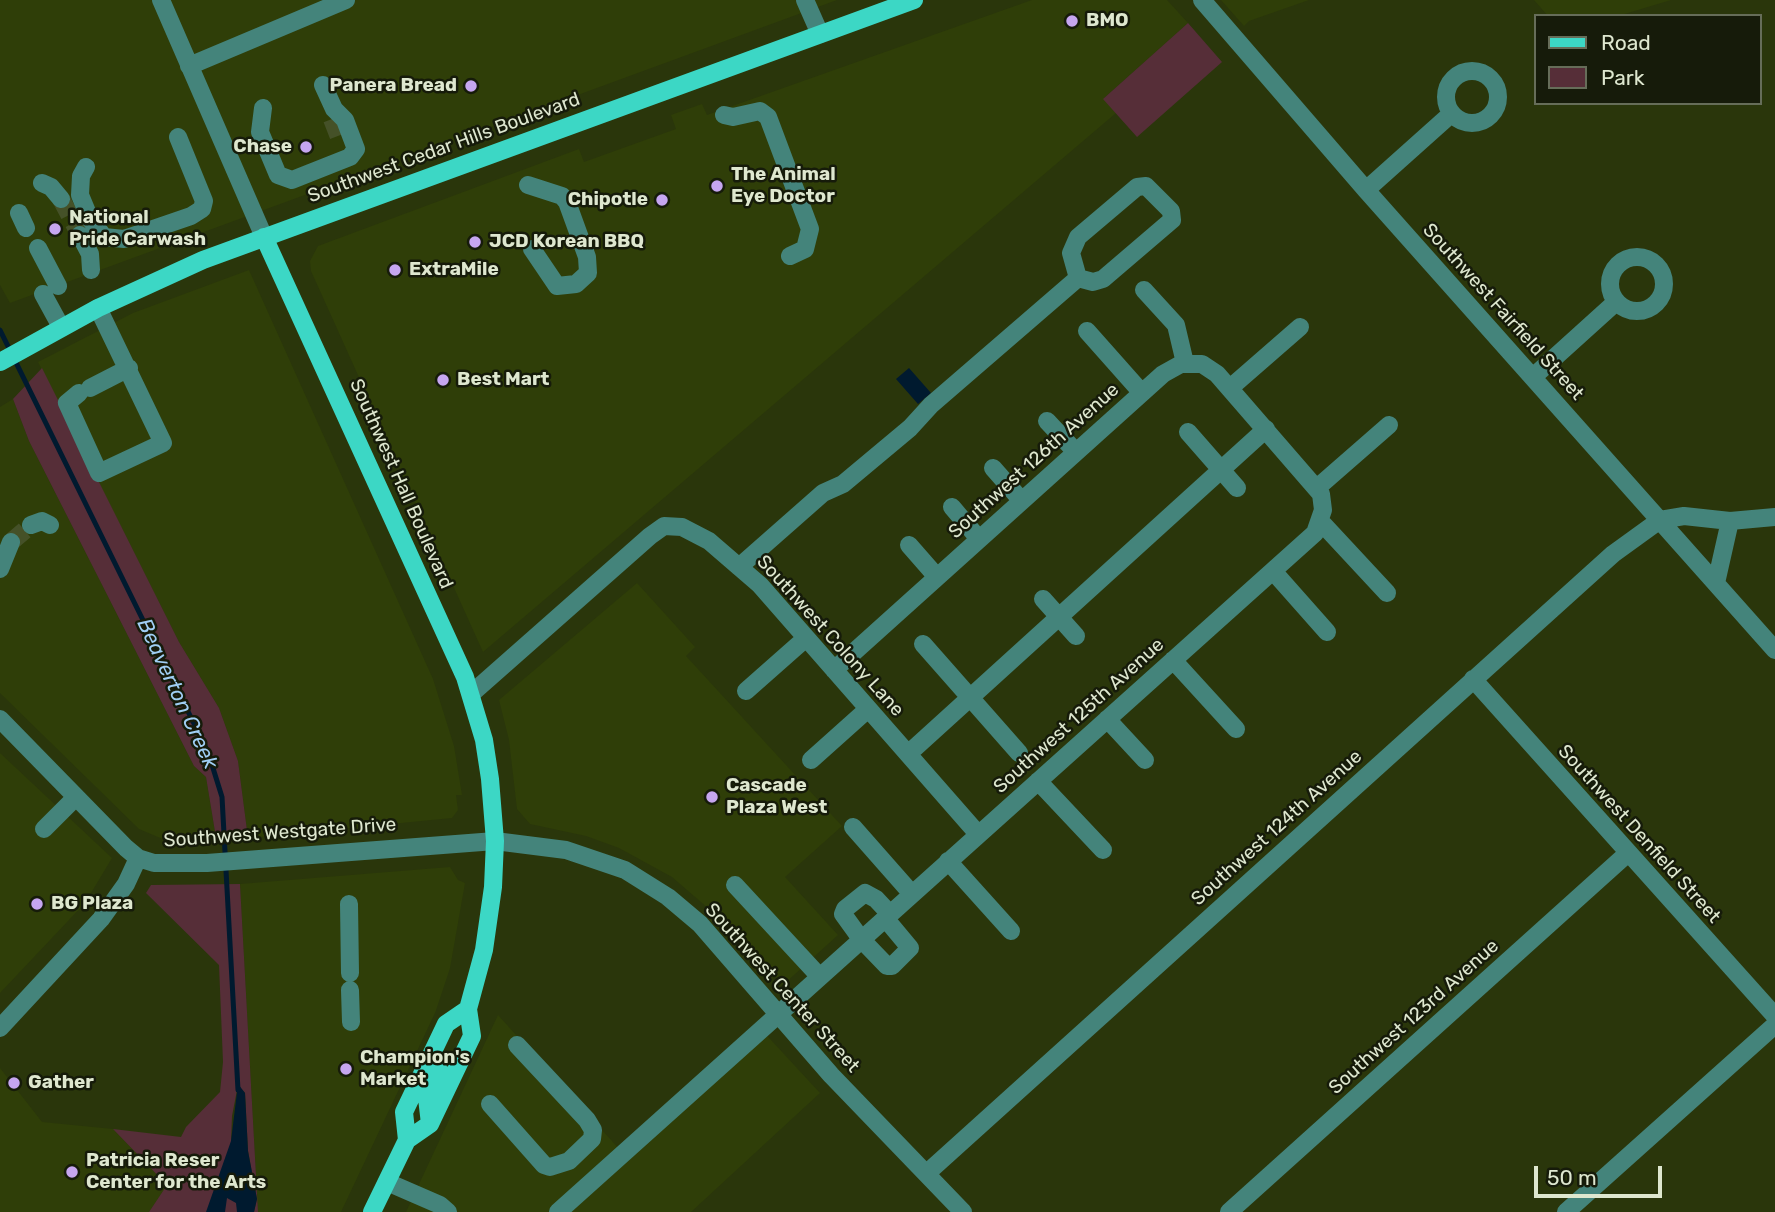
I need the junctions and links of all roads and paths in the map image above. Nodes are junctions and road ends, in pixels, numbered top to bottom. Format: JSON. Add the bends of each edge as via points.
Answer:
{"nodes":[{"id":1,"x":161,"y":0,"type":"edge"},
{"id":2,"x":346,"y":0,"type":"edge"},
{"id":3,"x":806,"y":0,"type":"edge"},
{"id":4,"x":914,"y":0,"type":"edge"},
{"id":5,"x":1202,"y":0,"type":"edge"},
{"id":6,"x":820,"y":34,"type":"junction"},
{"id":7,"x":189,"y":66,"type":"junction"},
{"id":8,"x":323,"y":85,"type":"dead end"},
{"id":9,"x":263,"y":108,"type":"dead end"},
{"id":10,"x":1451,"y":114,"type":"dead end"},
{"id":11,"x":724,"y":115,"type":"dead end"},
{"id":12,"x":178,"y":137,"type":"dead end"},
{"id":13,"x":339,"y":138,"type":"tunnel mouth"},
{"id":14,"x":344,"y":159,"type":"junction"},
{"id":15,"x":86,"y":167,"type":"dead end"},
{"id":16,"x":42,"y":183,"type":"dead end"},
{"id":17,"x":528,"y":185,"type":"dead end"},
{"id":18,"x":1366,"y":190,"type":"junction"},
{"id":19,"x":61,"y":199,"type":"tunnel mouth"},
{"id":20,"x":80,"y":236,"type":"tunnel mouth"},
{"id":21,"x":264,"y":237,"type":"junction"},
{"id":22,"x":38,"y":248,"type":"dead end"},
{"id":23,"x":532,"y":249,"type":"dead end"},
{"id":24,"x":790,"y":256,"type":"dead end"},
{"id":25,"x":91,"y":270,"type":"dead end"},
{"id":26,"x":1078,"y":278,"type":"junction"},
{"id":27,"x":1144,"y":290,"type":"dead end"},
{"id":28,"x":1616,"y":302,"type":"dead end"},
{"id":29,"x":98,"y":308,"type":"junction"},
{"id":30,"x":61,"y":327,"type":"junction"},
{"id":31,"x":1300,"y":327,"type":"dead end"},
{"id":32,"x":1087,"y":331,"type":"dead end"},
{"id":33,"x":0,"y":362,"type":"edge"},
{"id":34,"x":1185,"y":363,"type":"junction"},
{"id":35,"x":129,"y":368,"type":"junction"},
{"id":36,"x":1533,"y":377,"type":"junction"},
{"id":37,"x":1230,"y":388,"type":"junction"},
{"id":38,"x":1142,"y":393,"type":"junction"},
{"id":39,"x":1047,"y":421,"type":"dead end"},
{"id":40,"x":1389,"y":425,"type":"dead end"},
{"id":41,"x":1266,"y":429,"type":"junction"},
{"id":42,"x":1188,"y":432,"type":"dead end"},
{"id":43,"x":1076,"y":452,"type":"junction"},
{"id":44,"x":993,"y":468,"type":"dead end"},
{"id":45,"x":1221,"y":469,"type":"junction"},
{"id":46,"x":1318,"y":487,"type":"junction"},
{"id":47,"x":1237,"y":488,"type":"dead end"},
{"id":48,"x":1022,"y":501,"type":"junction"},
{"id":49,"x":952,"y":508,"type":"dead end"},
{"id":50,"x":1775,"y":517,"type":"edge"},
{"id":51,"x":1660,"y":520,"type":"junction"},
{"id":52,"x":1730,"y":521,"type":"junction"},
{"id":53,"x":1321,"y":522,"type":"junction"},
{"id":54,"x":31,"y":525,"type":"tunnel mouth"},
{"id":55,"x":51,"y":525,"type":"dead end"},
{"id":56,"x":979,"y":539,"type":"junction"},
{"id":57,"x":11,"y":542,"type":"tunnel mouth"},
{"id":58,"x":909,"y":545,"type":"dead end"},
{"id":59,"x":739,"y":567,"type":"junction"},
{"id":60,"x":0,"y":569,"type":"edge"},
{"id":61,"x":1273,"y":571,"type":"junction"},
{"id":62,"x":937,"y":577,"type":"junction"},
{"id":63,"x":1716,"y":583,"type":"junction"},
{"id":64,"x":1387,"y":593,"type":"dead end"},
{"id":65,"x":1043,"y":599,"type":"dead end"},
{"id":66,"x":1059,"y":617,"type":"junction"},
{"id":67,"x":1327,"y":632,"type":"dead end"},
{"id":68,"x":1076,"y":636,"type":"dead end"},
{"id":69,"x":806,"y":638,"type":"junction"},
{"id":70,"x":923,"y":644,"type":"dead end"},
{"id":71,"x":1775,"y":650,"type":"edge"},
{"id":72,"x":1173,"y":660,"type":"junction"},
{"id":73,"x":834,"y":670,"type":"junction"},
{"id":74,"x":1473,"y":679,"type":"junction"},
{"id":75,"x":746,"y":691,"type":"dead end"},
{"id":76,"x":471,"y":694,"type":"junction"},
{"id":77,"x":970,"y":698,"type":"junction"},
{"id":78,"x":868,"y":709,"type":"junction"},
{"id":79,"x":0,"y":719,"type":"edge"},
{"id":80,"x":1107,"y":719,"type":"junction"},
{"id":81,"x":1236,"y":729,"type":"dead end"},
{"id":82,"x":1019,"y":753,"type":"dead end"},
{"id":83,"x":908,"y":754,"type":"junction"},
{"id":84,"x":811,"y":760,"type":"dead end"},
{"id":85,"x":1145,"y":760,"type":"dead end"},
{"id":86,"x":1038,"y":780,"type":"junction"},
{"id":87,"x":76,"y":797,"type":"junction"},
{"id":88,"x":853,"y":827,"type":"dead end"},
{"id":89,"x":44,"y":829,"type":"dead end"},
{"id":90,"x":978,"y":834,"type":"junction"},
{"id":91,"x":495,"y":841,"type":"junction"},
{"id":92,"x":1103,"y":850,"type":"dead end"},
{"id":93,"x":1628,"y":853,"type":"junction"},
{"id":94,"x":138,"y":858,"type":"junction"},
{"id":95,"x":948,"y":861,"type":"junction"},
{"id":96,"x":735,"y":885,"type":"dead end"},
{"id":97,"x":912,"y":894,"type":"junction"},
{"id":98,"x":349,"y":904,"type":"dead end"},
{"id":99,"x":887,"y":916,"type":"junction"},
{"id":100,"x":1011,"y":931,"type":"dead end"},
{"id":101,"x":861,"y":939,"type":"junction"},
{"id":102,"x":820,"y":977,"type":"junction"},
{"id":103,"x":468,"y":1009,"type":"junction"},
{"id":104,"x":776,"y":1015,"type":"junction"},
{"id":105,"x":1775,"y":1016,"type":"edge"},
{"id":106,"x":351,"y":1022,"type":"dead end"},
{"id":107,"x":1775,"y":1025,"type":"edge"},
{"id":108,"x":0,"y":1028,"type":"edge"},
{"id":109,"x":517,"y":1045,"type":"dead end"},
{"id":110,"x":430,"y":1058,"type":"junction"},
{"id":111,"x":490,"y":1104,"type":"dead end"},
{"id":112,"x":430,"y":1124,"type":"junction"},
{"id":113,"x":407,"y":1140,"type":"junction"},
{"id":114,"x":927,"y":1173,"type":"junction"},
{"id":115,"x":387,"y":1182,"type":"junction"},
{"id":116,"x":372,"y":1212,"type":"edge"},
{"id":117,"x":448,"y":1212,"type":"edge"},
{"id":118,"x":558,"y":1212,"type":"edge"},
{"id":119,"x":963,"y":1212,"type":"edge"},
{"id":120,"x":1230,"y":1212,"type":"edge"},
{"id":121,"x":1566,"y":1212,"type":"edge"}],
"edges":[{"from":1,"to":7,"type":"street","name":"Southwest Hall Boulevard"},
{"from":2,"to":7,"type":"street"},
{"from":3,"to":6,"type":"street"},
{"from":4,"to":6,"type":"main road","name":"Southwest Cedar Hills Boulevard"},
{"from":5,"to":18,"type":"street","name":"Southwest Fairfield Street"},
{"from":6,"to":21,"type":"main road","name":"Southwest Cedar Hills Boulevard"},
{"from":7,"to":21,"type":"street","name":"Southwest Hall Boulevard"},
{"from":8,"to":14,"type":"street","via":[[333,114],[345,120],[356,149]]},
{"from":9,"to":14,"type":"street","via":[[260,132],[281,179],[292,180]]},
{"from":10,"to":18,"type":"street"},
{"from":11,"to":24,"type":"street","via":[[760,111],[768,117],[810,229],[805,248]]},
{"from":12,"to":15,"type":"street","via":[[204,201],[202,209],[124,239],[104,237],[90,219],[80,195]]},
{"from":13,"to":14,"type":"street"},
{"from":16,"to":19,"type":"street"},
{"from":17,"to":23,"type":"street","via":[[562,195],[567,202],[587,257],[588,273],[576,284],[557,286]]},
{"from":18,"to":36,"type":"street","name":"Southwest Fairfield Street"},
{"from":20,"to":25,"type":"street","via":[[90,254]]},
{"from":21,"to":29,"type":"main road","name":"Southwest Cedar Hills Boulevard"},
{"from":21,"to":76,"type":"main road","name":"Southwest Hall Boulevard"},
{"from":22,"to":30,"type":"street"},
{"from":26,"to":26,"type":"street","via":[[1093,282],[1110,275],[1172,220],[1171,211],[1150,188],[1137,187],[1078,237],[1071,253]]},
{"from":26,"to":59,"type":"street","via":[[900,436],[843,484],[823,494]]},
{"from":27,"to":34,"type":"street","via":[[1176,325]]},
{"from":28,"to":36,"type":"street"},
{"from":29,"to":30,"type":"main road","name":"Southwest Cedar Hills Boulevard"},
{"from":29,"to":35,"type":"street"},
{"from":30,"to":33,"type":"main road","name":"Southwest Cedar Hills Boulevard"},
{"from":31,"to":37,"type":"street"},
{"from":32,"to":38,"type":"street"},
{"from":34,"to":37,"type":"street","via":[[1202,364]]},
{"from":34,"to":38,"type":"street","name":"Southwest 126th Avenue","via":[[1171,368]]},
{"from":35,"to":35,"type":"street","via":[[163,443],[99,473],[67,403]]},
{"from":36,"to":51,"type":"street","name":"Southwest Fairfield Street"},
{"from":37,"to":41,"type":"street"},
{"from":38,"to":43,"type":"street","name":"Southwest 126th Avenue"},
{"from":39,"to":43,"type":"street"},
{"from":40,"to":46,"type":"street"},
{"from":41,"to":45,"type":"street"},
{"from":41,"to":46,"type":"street"},
{"from":42,"to":45,"type":"street"},
{"from":43,"to":48,"type":"street","name":"Southwest 126th Avenue"},
{"from":44,"to":48,"type":"street"},
{"from":45,"to":47,"type":"street"},
{"from":45,"to":66,"type":"street"},
{"from":46,"to":53,"type":"street"},
{"from":48,"to":56,"type":"street","name":"Southwest 126th Avenue"},
{"from":49,"to":56,"type":"street"},
{"from":50,"to":52,"type":"street"},
{"from":51,"to":52,"type":"street","via":[[1684,516]]},
{"from":51,"to":63,"type":"street","name":"Southwest Fairfield Street"},
{"from":51,"to":74,"type":"street","name":"Southwest 124th Avenue","via":[[1613,554]]},
{"from":52,"to":63,"type":"street"},
{"from":53,"to":61,"type":"street","name":"Southwest 125th Avenue"},
{"from":53,"to":64,"type":"street"},
{"from":54,"to":55,"type":"street","via":[[38,521]]},
{"from":56,"to":62,"type":"street","name":"Southwest 126th Avenue"},
{"from":57,"to":60,"type":"street"},
{"from":58,"to":62,"type":"street"},
{"from":59,"to":69,"type":"street","name":"Southwest Colony Lane"},
{"from":59,"to":76,"type":"street","name":"Southwest Colony Lane","via":[[709,541],[682,527],[664,526]]},
{"from":61,"to":67,"type":"street"},
{"from":61,"to":72,"type":"street","name":"Southwest 125th Avenue"},
{"from":62,"to":73,"type":"street","name":"Southwest 126th Avenue"},
{"from":63,"to":71,"type":"street","name":"Southwest Fairfield Street"},
{"from":65,"to":66,"type":"street"},
{"from":66,"to":68,"type":"street"},
{"from":66,"to":77,"type":"street"},
{"from":69,"to":73,"type":"street","name":"Southwest Colony Lane"},
{"from":69,"to":75,"type":"street"},
{"from":70,"to":77,"type":"street"},
{"from":72,"to":80,"type":"street","name":"Southwest 125th Avenue"},
{"from":72,"to":81,"type":"street"},
{"from":73,"to":78,"type":"street","name":"Southwest Colony Lane"},
{"from":74,"to":93,"type":"street","name":"Southwest Denfield Street"},
{"from":74,"to":114,"type":"street","name":"Southwest 124th Avenue"},
{"from":76,"to":91,"type":"main road","name":"Southwest Hall Boulevard","via":[[487,752]]},
{"from":77,"to":82,"type":"street"},
{"from":77,"to":83,"type":"street"},
{"from":78,"to":83,"type":"street","name":"Southwest Colony Lane"},
{"from":78,"to":84,"type":"street"},
{"from":79,"to":87,"type":"street","name":"Southwest Westgate Drive"},
{"from":80,"to":85,"type":"street"},
{"from":80,"to":86,"type":"street","name":"Southwest 125th Avenue"},
{"from":83,"to":90,"type":"street","name":"Southwest Colony Lane"},
{"from":86,"to":90,"type":"street","name":"Southwest 125th Avenue"},
{"from":86,"to":92,"type":"street"},
{"from":87,"to":89,"type":"street"},
{"from":87,"to":94,"type":"street","name":"Southwest Westgate Drive"},
{"from":88,"to":97,"type":"street"},
{"from":90,"to":95,"type":"street","name":"Southwest 125th Avenue"},
{"from":91,"to":94,"type":"street","name":"Southwest Westgate Drive","via":[[172,865]]},
{"from":91,"to":103,"type":"main road","name":"Southwest Hall Boulevard","via":[[486,938]]},
{"from":91,"to":104,"type":"street","name":"Southwest Center Street","via":[[584,855],[650,884],[699,924]]},
{"from":93,"to":105,"type":"street","name":"Southwest Denfield Street"},
{"from":93,"to":120,"type":"street","name":"Southwest 123rd Avenue"},
{"from":94,"to":108,"type":"street","via":[[122,892],[101,919]]},
{"from":95,"to":97,"type":"street","name":"Southwest 125th Avenue"},
{"from":95,"to":100,"type":"street"},
{"from":96,"to":102,"type":"street"},
{"from":97,"to":99,"type":"street","name":"Southwest 125th Avenue"},
{"from":98,"to":106,"type":"street"},
{"from":99,"to":101,"type":"street","name":"Southwest 125th Avenue"},
{"from":99,"to":101,"type":"street","via":[[870,894],[860,895],[844,914]]},
{"from":99,"to":101,"type":"street","via":[[909,944],[908,952],[896,964],[887,966]]},
{"from":101,"to":102,"type":"street","name":"Southwest 125th Avenue"},
{"from":102,"to":104,"type":"street","name":"Southwest 125th Avenue"},
{"from":103,"to":110,"type":"main road","name":"Southwest Hall Boulevard","via":[[446,1024]]},
{"from":103,"to":112,"type":"main road","name":"Southwest Hall Boulevard","via":[[472,1036]]},
{"from":104,"to":114,"type":"street","name":"Southwest Center Street"},
{"from":104,"to":118,"type":"street","name":"Southwest 125th Avenue"},
{"from":107,"to":121,"type":"street"},
{"from":109,"to":111,"type":"street","via":[[587,1120],[592,1139],[569,1161],[544,1165]]},
{"from":110,"to":112,"type":"main road","via":[[439,1072],[427,1098]]},
{"from":110,"to":113,"type":"main road","name":"Southwest Hall Boulevard","via":[[404,1112]]},
{"from":112,"to":113,"type":"main road","name":"Southwest Hall Boulevard"},
{"from":113,"to":115,"type":"main road","name":"Southwest Hall Boulevard"},
{"from":114,"to":119,"type":"street","name":"Southwest Center Street"},
{"from":115,"to":116,"type":"main road","name":"Southwest Hall Boulevard"},
{"from":115,"to":117,"type":"street"}]}
